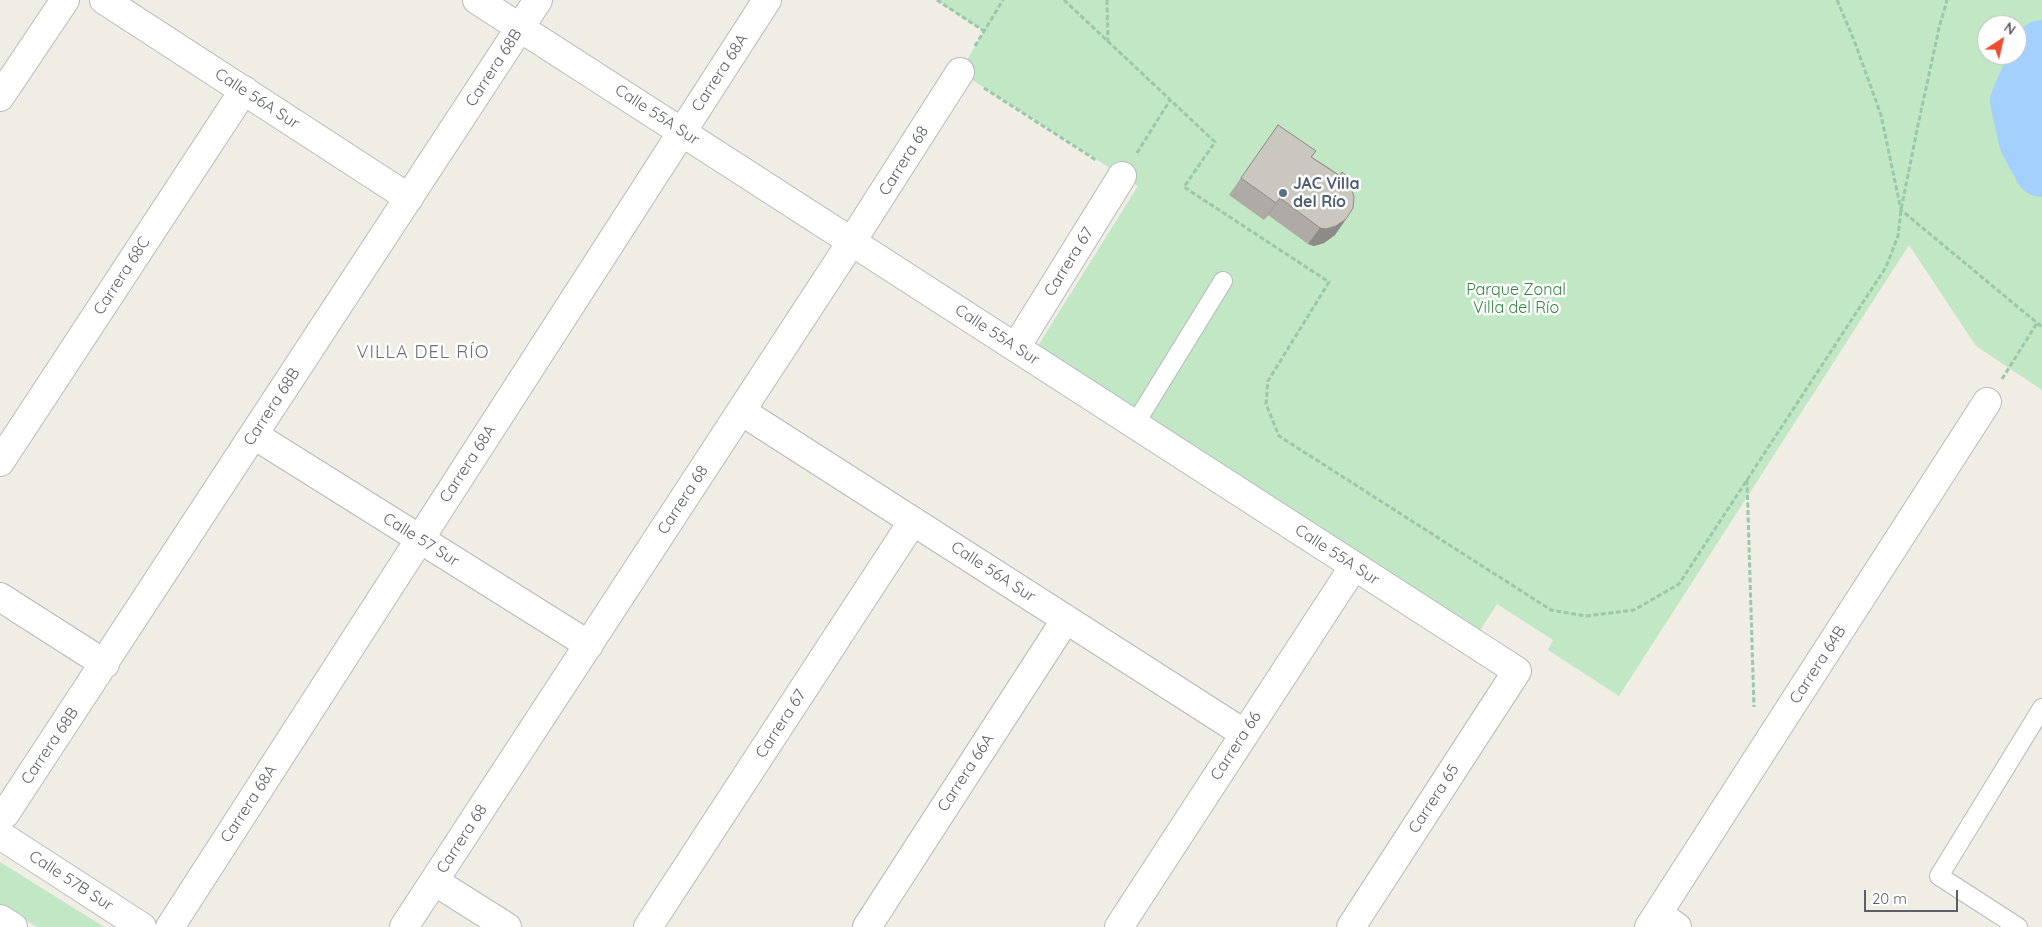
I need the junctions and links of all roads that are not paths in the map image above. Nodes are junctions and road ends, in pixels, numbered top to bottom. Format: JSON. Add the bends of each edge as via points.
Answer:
{"nodes":[{"id":1,"x":65,"y":0,"type":"edge"},
{"id":2,"x":104,"y":0,"type":"edge"},
{"id":3,"x":477,"y":0,"type":"edge"},
{"id":4,"x":538,"y":0,"type":"edge"},
{"id":5,"x":767,"y":0,"type":"edge"},
{"id":6,"x":520,"y":28,"type":"junction"},
{"id":7,"x":960,"y":72,"type":"road end"},
{"id":8,"x":244,"y":90,"type":"junction"},
{"id":9,"x":0,"y":97,"type":"edge"},
{"id":10,"x":682,"y":131,"type":"junction"},
{"id":11,"x":1122,"y":176,"type":"road end"},
{"id":12,"x":409,"y":198,"type":"junction"},
{"id":13,"x":852,"y":241,"type":"junction"},
{"id":14,"x":1223,"y":281,"type":"dead end"},
{"id":15,"x":1016,"y":347,"type":"junction"},
{"id":16,"x":1987,"y":402,"type":"road end"},
{"id":17,"x":741,"y":411,"type":"junction"},
{"id":18,"x":1135,"y":424,"type":"junction"},
{"id":19,"x":254,"y":435,"type":"junction"},
{"id":20,"x":0,"y":462,"type":"edge"},
{"id":21,"x":913,"y":521,"type":"junction"},
{"id":22,"x":420,"y":539,"type":"junction"},
{"id":23,"x":1354,"y":566,"type":"junction"},
{"id":24,"x":0,"y":597,"type":"edge"},
{"id":25,"x":1066,"y":619,"type":"junction"},
{"id":26,"x":589,"y":645,"type":"junction"},
{"id":27,"x":105,"y":664,"type":"junction"},
{"id":28,"x":1517,"y":671,"type":"joint"},
{"id":29,"x":2042,"y":708,"type":"edge"},
{"id":30,"x":1244,"y":734,"type":"junction"},
{"id":31,"x":3,"y":824,"type":"edge"},
{"id":32,"x":434,"y":881,"type":"junction"},
{"id":33,"x":0,"y":919,"type":"edge"},
{"id":34,"x":1661,"y":923,"type":"edge"},
{"id":35,"x":13,"y":927,"type":"edge"},
{"id":36,"x":142,"y":927,"type":"edge"},
{"id":37,"x":170,"y":927,"type":"edge"},
{"id":38,"x":404,"y":927,"type":"edge"},
{"id":39,"x":507,"y":927,"type":"edge"},
{"id":40,"x":648,"y":927,"type":"edge"},
{"id":41,"x":867,"y":927,"type":"edge"},
{"id":42,"x":1119,"y":927,"type":"edge"},
{"id":43,"x":1351,"y":927,"type":"edge"},
{"id":44,"x":2018,"y":927,"type":"edge"}],
"edges":[{"from":1,"to":9,"type":"street"},
{"from":2,"to":8,"type":"street","name":"Calle 56A Sur"},
{"from":3,"to":6,"type":"street","name":"Calle 55A Sur"},
{"from":4,"to":6,"type":"street","name":"Carrera 68B"},
{"from":5,"to":10,"type":"street","name":"Carrera 68A"},
{"from":6,"to":10,"type":"street","name":"Calle 55A Sur"},
{"from":6,"to":12,"type":"street","name":"Carrera 68B"},
{"from":7,"to":13,"type":"street","name":"Carrera 68"},
{"from":8,"to":12,"type":"street","name":"Calle 56A Sur"},
{"from":8,"to":20,"type":"street","name":"Carrera 68C"},
{"from":10,"to":13,"type":"street","name":"Calle 55A Sur"},
{"from":10,"to":22,"type":"street","name":"Carrera 68A"},
{"from":11,"to":15,"type":"street","name":"Carrera 67"},
{"from":12,"to":19,"type":"street","name":"Carrera 68B"},
{"from":13,"to":15,"type":"street","name":"Calle 55A Sur"},
{"from":13,"to":17,"type":"street","name":"Carrera 68"},
{"from":14,"to":18,"type":"lane"},
{"from":15,"to":18,"type":"street","name":"Calle 55A Sur"},
{"from":16,"to":34,"type":"street","name":"Carrera 64B"},
{"from":17,"to":21,"type":"street","name":"Calle 56A Sur"},
{"from":17,"to":26,"type":"street","name":"Carrera 68"},
{"from":18,"to":23,"type":"street","name":"Calle 55A Sur"},
{"from":19,"to":22,"type":"street","name":"Calle 57 Sur"},
{"from":19,"to":27,"type":"street","name":"Carrera 68B"},
{"from":21,"to":25,"type":"street","name":"Calle 56A Sur"},
{"from":21,"to":40,"type":"street","name":"Carrera 67"},
{"from":22,"to":26,"type":"street","name":"Calle 57 Sur"},
{"from":22,"to":37,"type":"street","name":"Carrera 68A"},
{"from":23,"to":28,"type":"street","name":"Calle 55A Sur"},
{"from":23,"to":30,"type":"street","name":"Carrera 66"},
{"from":24,"to":27,"type":"street"},
{"from":25,"to":30,"type":"street","name":"Calle 56A Sur"},
{"from":25,"to":41,"type":"street","name":"Carrera 66A"},
{"from":26,"to":32,"type":"street","name":"Carrera 68"},
{"from":27,"to":31,"type":"street","name":"Carrera 68B"},
{"from":28,"to":43,"type":"street","name":"Carrera 65"},
{"from":29,"to":44,"type":"lane","via":[[1939,876]]},
{"from":30,"to":42,"type":"street","name":"Carrera 66"},
{"from":31,"to":36,"type":"street","name":"Calle 57B Sur"},
{"from":32,"to":38,"type":"street","name":"Carrera 68"},
{"from":32,"to":39,"type":"street"},
{"from":33,"to":35,"type":"street"}]}
